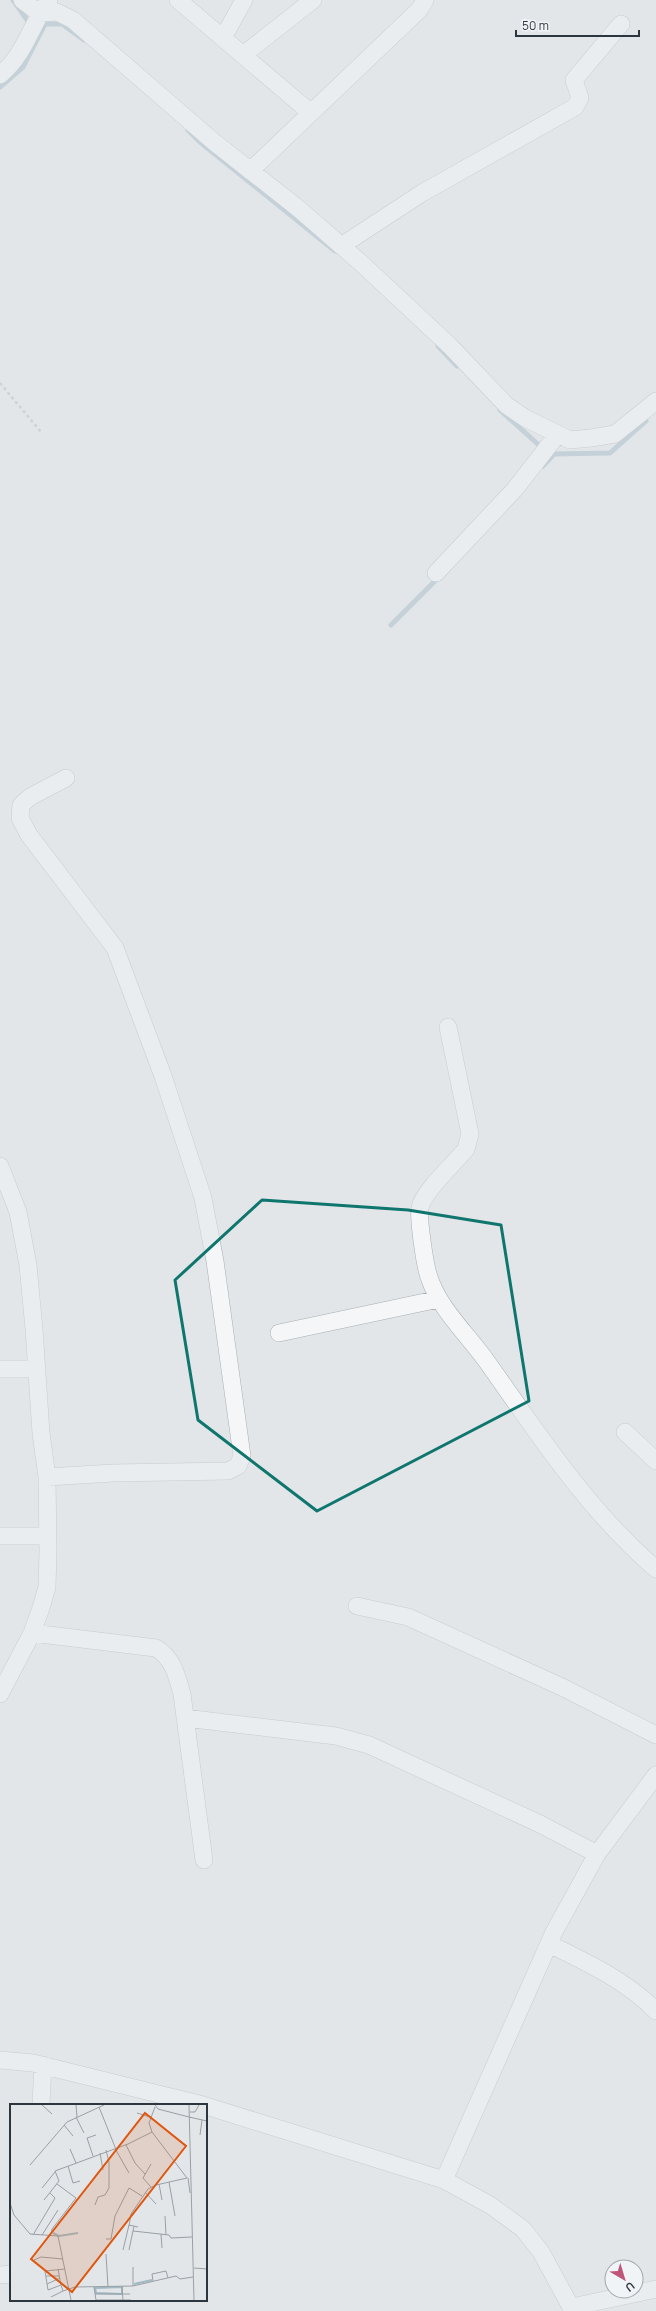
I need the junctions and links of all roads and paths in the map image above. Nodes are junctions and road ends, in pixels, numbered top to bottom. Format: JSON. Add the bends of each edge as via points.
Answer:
{"nodes":[{"id":1,"x":22,"y":0,"type":"edge"},
{"id":2,"x":178,"y":0,"type":"edge"},
{"id":3,"x":244,"y":0,"type":"edge"},
{"id":4,"x":313,"y":0,"type":"edge"},
{"id":5,"x":425,"y":0,"type":"edge"},
{"id":6,"x":44,"y":7,"type":"edge"},
{"id":7,"x":621,"y":24,"type":"dead end"},
{"id":8,"x":223,"y":38,"type":"junction"},
{"id":9,"x":243,"y":55,"type":"junction"},
{"id":10,"x":0,"y":75,"type":"edge"},
{"id":11,"x":311,"y":113,"type":"junction"},
{"id":12,"x":250,"y":170,"type":"junction"},
{"id":13,"x":342,"y":246,"type":"junction"},
{"id":14,"x":0,"y":383,"type":"edge"},
{"id":15,"x":654,"y":406,"type":"edge"},
{"id":16,"x":41,"y":432,"type":"dead end"},
{"id":17,"x":557,"y":435,"type":"junction"},
{"id":18,"x":436,"y":573,"type":"dead end"},
{"id":19,"x":66,"y":778,"type":"dead end"},
{"id":20,"x":448,"y":1027,"type":"dead end"},
{"id":21,"x":0,"y":1166,"type":"edge"},
{"id":22,"x":440,"y":1299,"type":"junction"},
{"id":23,"x":279,"y":1333,"type":"dead end"},
{"id":24,"x":0,"y":1369,"type":"edge"},
{"id":25,"x":37,"y":1369,"type":"junction"},
{"id":26,"x":625,"y":1432,"type":"dead end"},
{"id":27,"x":656,"y":1461,"type":"edge"},
{"id":28,"x":47,"y":1477,"type":"junction"},
{"id":29,"x":0,"y":1536,"type":"edge"},
{"id":30,"x":47,"y":1536,"type":"junction"},
{"id":31,"x":656,"y":1569,"type":"edge"},
{"id":32,"x":356,"y":1606,"type":"dead end"},
{"id":33,"x":32,"y":1633,"type":"junction"},
{"id":34,"x":0,"y":1694,"type":"edge"},
{"id":35,"x":185,"y":1718,"type":"junction"},
{"id":36,"x":656,"y":1735,"type":"edge"},
{"id":37,"x":656,"y":1775,"type":"edge"},
{"id":38,"x":597,"y":1854,"type":"junction"},
{"id":39,"x":204,"y":1860,"type":"dead end"},
{"id":40,"x":549,"y":1944,"type":"junction"},
{"id":41,"x":656,"y":2011,"type":"edge"},
{"id":42,"x":0,"y":2060,"type":"edge"},
{"id":43,"x":43,"y":2065,"type":"junction"},
{"id":44,"x":41,"y":2104,"type":"edge"},
{"id":45,"x":199,"y":2104,"type":"edge"},
{"id":46,"x":207,"y":2106,"type":"edge"},
{"id":47,"x":444,"y":2180,"type":"junction"},
{"id":48,"x":10,"y":2274,"type":"edge"},
{"id":49,"x":0,"y":2275,"type":"edge"},
{"id":50,"x":656,"y":2289,"type":"edge"},
{"id":51,"x":572,"y":2309,"type":"edge"}],
"edges":[{"from":1,"to":6,"type":"street"},
{"from":2,"to":8,"type":"street"},
{"from":3,"to":8,"type":"street"},
{"from":4,"to":9,"type":"street"},
{"from":5,"to":11,"type":"street","via":[[420,9]]},
{"from":6,"to":10,"type":"street","via":[[20,54]]},
{"from":6,"to":12,"type":"street","via":[[73,20]]},
{"from":7,"to":13,"type":"street","via":[[574,80],[580,98],[576,107],[422,193]]},
{"from":8,"to":9,"type":"street"},
{"from":9,"to":11,"type":"street"},
{"from":11,"to":12,"type":"street"},
{"from":12,"to":13,"type":"street"},
{"from":13,"to":17,"type":"street","via":[[450,346],[506,405]]},
{"from":14,"to":16,"type":"path"},
{"from":15,"to":17,"type":"street","via":[[615,434],[570,440]]},
{"from":17,"to":18,"type":"street","via":[[515,489]]},
{"from":19,"to":28,"type":"street","via":[[30,797],[21,805],[20,818],[51,866],[115,948],[163,1076],[203,1198],[242,1456],[238,1466],[228,1470]]},
{"from":20,"to":22,"type":"street","via":[[470,1134],[466,1149],[428,1193],[420,1208],[428,1277]]},
{"from":21,"to":25,"type":"street","via":[[18,1212],[28,1265]]},
{"from":22,"to":23,"type":"street"},
{"from":22,"to":31,"type":"street","via":[[572,1479],[635,1551]]},
{"from":24,"to":25,"type":"street"},
{"from":25,"to":28,"type":"street"},
{"from":26,"to":27,"type":"street"},
{"from":28,"to":30,"type":"street"},
{"from":29,"to":30,"type":"street"},
{"from":30,"to":33,"type":"street","via":[[47,1587]]},
{"from":32,"to":36,"type":"street","via":[[408,1617],[564,1688]]},
{"from":33,"to":34,"type":"street"},
{"from":33,"to":35,"type":"street","via":[[156,1648],[169,1660],[177,1675]]},
{"from":35,"to":38,"type":"street","via":[[336,1736],[369,1744],[540,1824]]},
{"from":35,"to":39,"type":"street"},
{"from":37,"to":38,"type":"street"},
{"from":38,"to":40,"type":"street"},
{"from":40,"to":41,"type":"street","via":[[620,1982]]},
{"from":40,"to":47,"type":"street"},
{"from":42,"to":43,"type":"street"},
{"from":43,"to":44,"type":"street"},
{"from":43,"to":45,"type":"street"},
{"from":46,"to":47,"type":"street"},
{"from":47,"to":51,"type":"street","via":[[490,2205],[524,2229],[541,2252]]},
{"from":48,"to":49,"type":"street"},
{"from":50,"to":51,"type":"street"}]}
